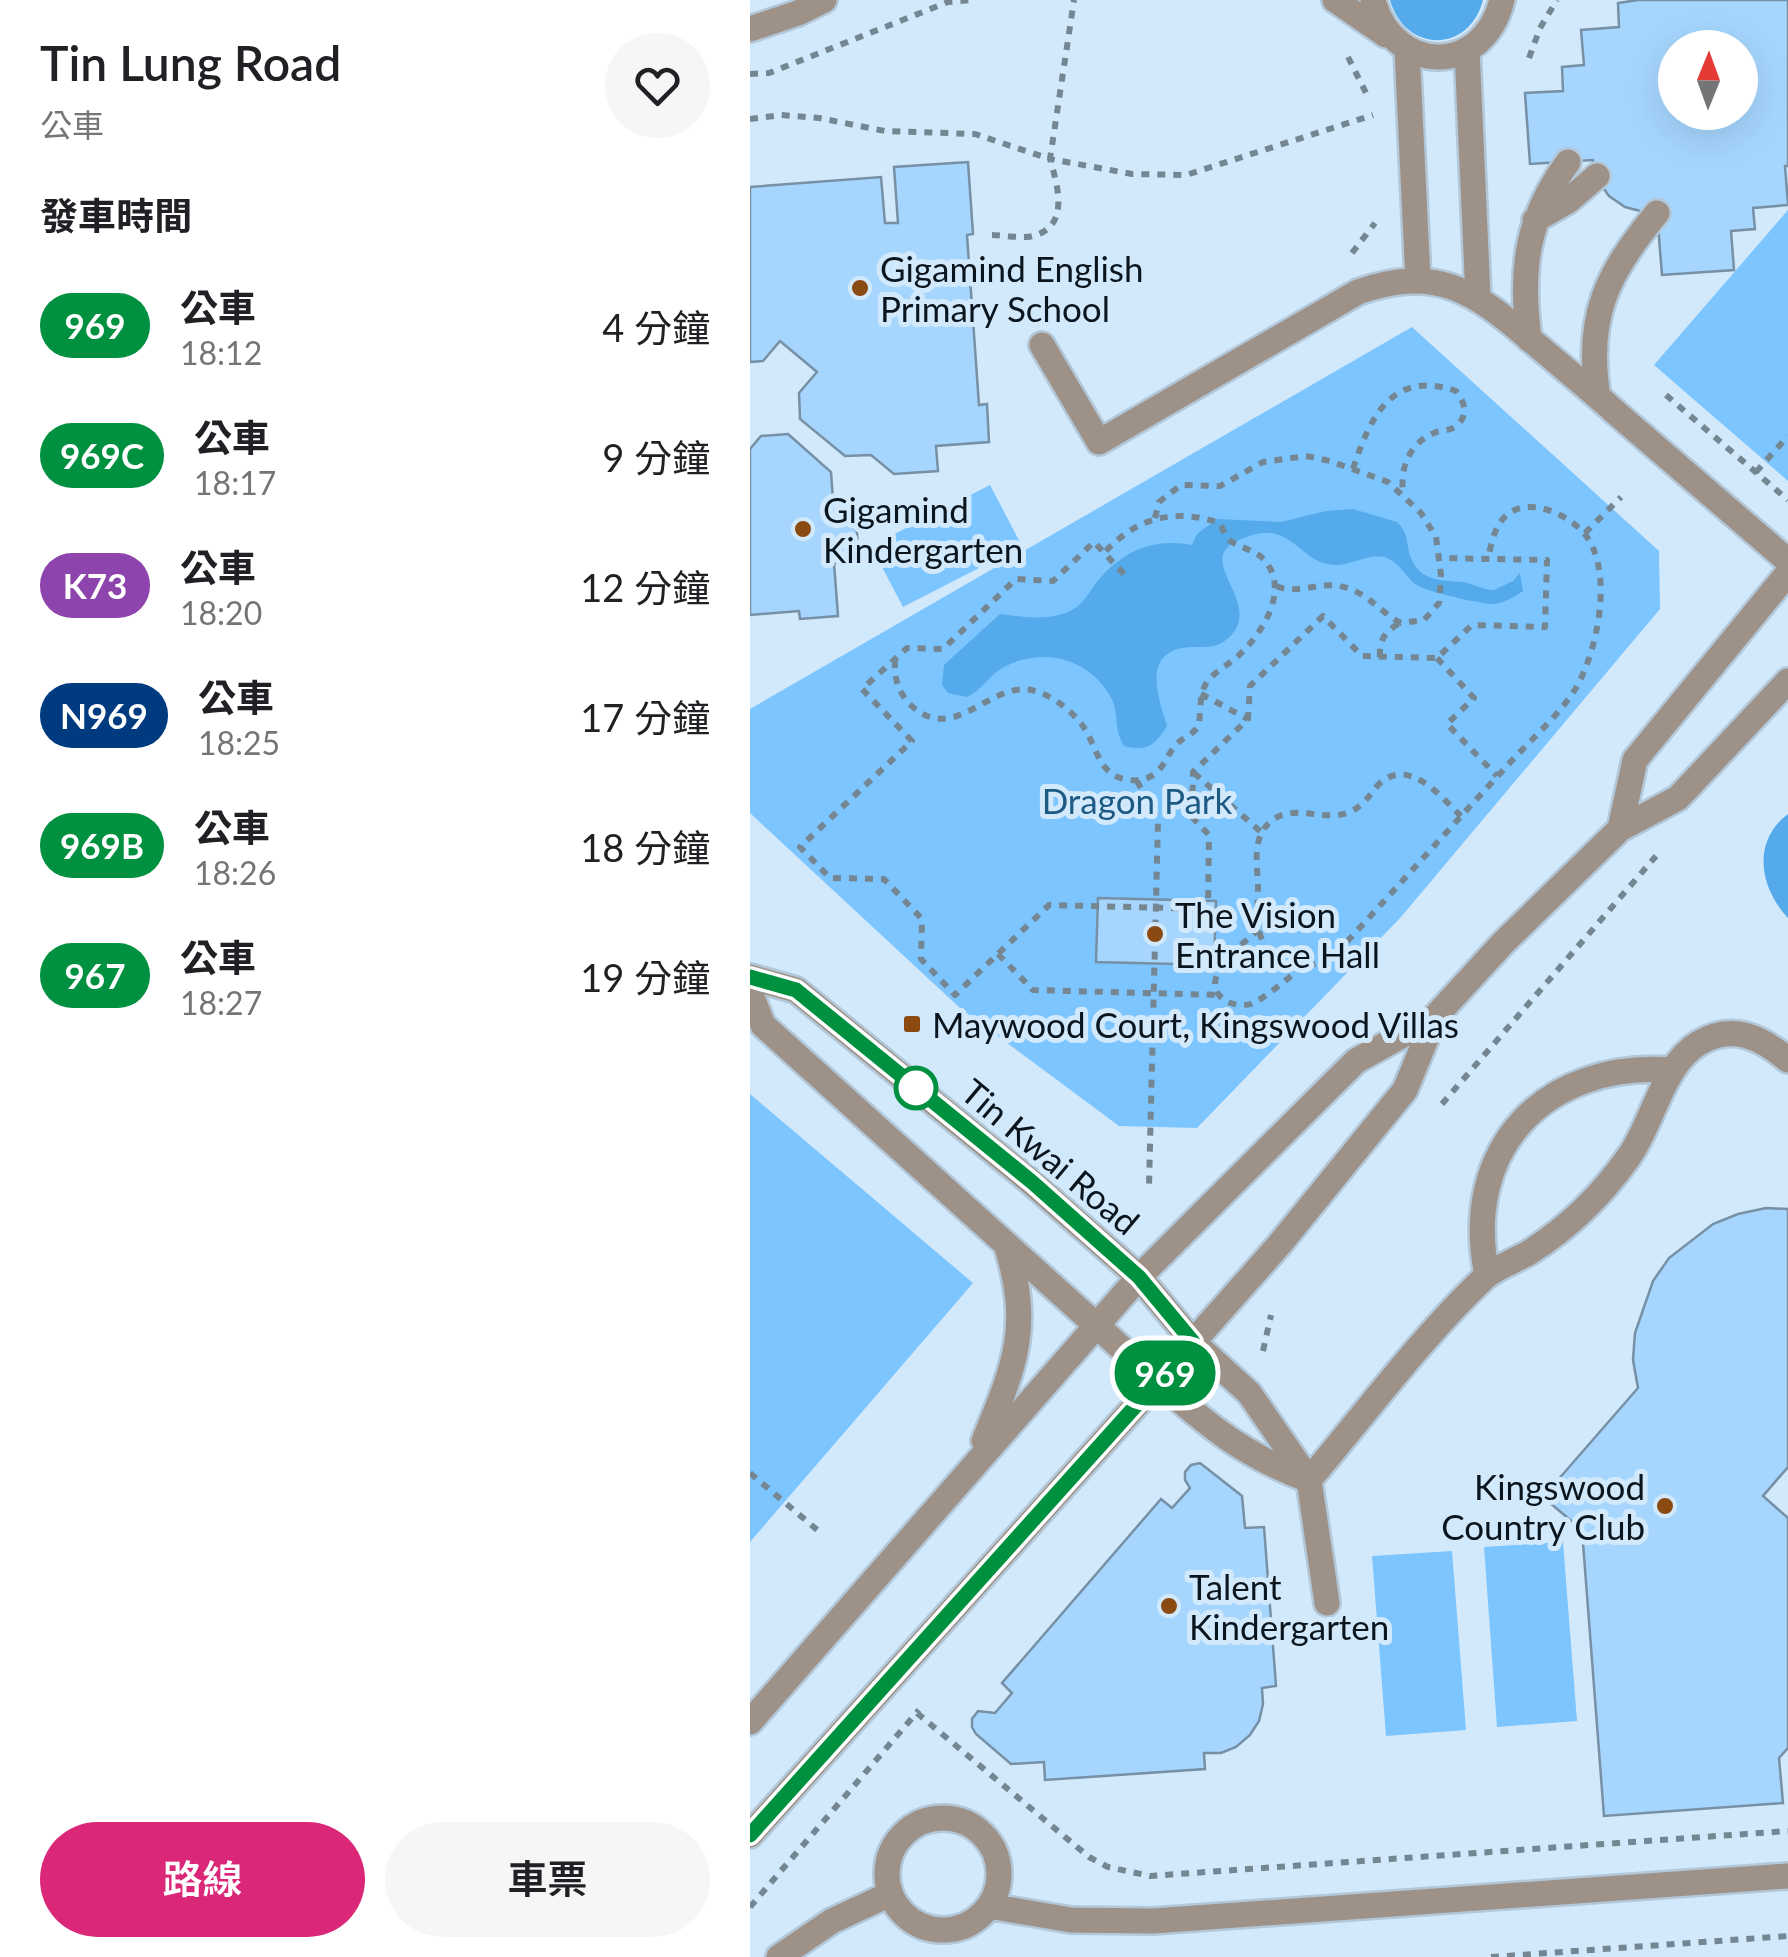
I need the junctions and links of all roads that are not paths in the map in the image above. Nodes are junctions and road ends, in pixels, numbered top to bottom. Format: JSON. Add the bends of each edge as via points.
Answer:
{"nodes":[{"id":1,"x":824,"y":0,"type":"edge"},
{"id":2,"x":1335,"y":0,"type":"edge"},
{"id":3,"x":1372,"y":0,"type":"edge"},
{"id":4,"x":1516,"y":0,"type":"edge"},
{"id":5,"x":1499,"y":9,"type":"edge"},
{"id":6,"x":750,"y":29,"type":"edge"},
{"id":7,"x":1399,"y":44,"type":"junction"},
{"id":8,"x":1467,"y":50,"type":"junction"},
{"id":9,"x":1568,"y":162,"type":"dead end"},
{"id":10,"x":1598,"y":176,"type":"dead end"},
{"id":11,"x":1657,"y":212,"type":"dead end"},
{"id":12,"x":1536,"y":220,"type":"junction"},
{"id":13,"x":1418,"y":280,"type":"junction"},
{"id":14,"x":1478,"y":297,"type":"junction"},
{"id":15,"x":1530,"y":339,"type":"junction"},
{"id":16,"x":1042,"y":345,"type":"dead end"},
{"id":17,"x":1606,"y":404,"type":"junction"},
{"id":18,"x":1788,"y":561,"type":"edge"},
{"id":19,"x":1788,"y":574,"type":"edge"},
{"id":20,"x":1788,"y":681,"type":"edge"},
{"id":21,"x":1620,"y":830,"type":"junction"},
{"id":22,"x":750,"y":977,"type":"edge"},
{"id":23,"x":750,"y":992,"type":"edge"},
{"id":24,"x":1435,"y":1017,"type":"junction"},
{"id":25,"x":1788,"y":1060,"type":"edge"},
{"id":26,"x":1672,"y":1070,"type":"junction"},
{"id":27,"x":1004,"y":1239,"type":"junction"},
{"id":28,"x":1487,"y":1275,"type":"junction"},
{"id":29,"x":1139,"y":1277,"type":"junction"},
{"id":30,"x":1097,"y":1324,"type":"junction"},
{"id":31,"x":1193,"y":1342,"type":"junction"},
{"id":32,"x":1158,"y":1381,"type":"junction"},
{"id":33,"x":976,"y":1460,"type":"junction"},
{"id":34,"x":1310,"y":1480,"type":"junction"},
{"id":35,"x":1328,"y":1603,"type":"dead end"},
{"id":36,"x":750,"y":1722,"type":"edge"},
{"id":37,"x":750,"y":1835,"type":"edge"},
{"id":38,"x":1788,"y":1876,"type":"edge"},
{"id":39,"x":890,"y":1894,"type":"junction"},
{"id":40,"x":989,"y":1906,"type":"junction"},
{"id":41,"x":779,"y":1957,"type":"edge"}],
"edges":[{"from":1,"to":6,"type":"street"},
{"from":2,"to":7,"type":"street"},
{"from":3,"to":7,"type":"street","via":[[1378,21]]},
{"from":4,"to":5,"type":"street"},
{"from":5,"to":8,"type":"street","via":[[1484,37]]},
{"from":7,"to":8,"type":"street","via":[[1426,56]]},
{"from":7,"to":13,"type":"street"},
{"from":8,"to":14,"type":"street"},
{"from":9,"to":12,"type":"street"},
{"from":10,"to":12,"type":"street"},
{"from":11,"to":17,"type":"street","via":[[1619,260],[1599,307],[1593,367]]},
{"from":12,"to":15,"type":"street","via":[[1524,299]]},
{"from":13,"to":14,"type":"street"},
{"from":13,"to":16,"type":"street","via":[[1358,292],[1099,442]]},
{"from":14,"to":15,"type":"street"},
{"from":15,"to":17,"type":"street"},
{"from":17,"to":18,"type":"street"},
{"from":19,"to":21,"type":"street","via":[[1635,760]]},
{"from":20,"to":21,"type":"street","via":[[1678,798]]},
{"from":21,"to":24,"type":"street"},
{"from":22,"to":29,"type":"street","name":"Tin Kwai Road","via":[[796,990]]},
{"from":23,"to":27,"type":"street","via":[[763,1025]]},
{"from":24,"to":29,"type":"street","via":[[1356,1061]]},
{"from":24,"to":31,"type":"street","via":[[1406,1090]]},
{"from":25,"to":26,"type":"street","via":[[1764,1040],[1730,1032],[1696,1044]]},
{"from":26,"to":28,"type":"street","via":[[1631,1155],[1602,1193],[1568,1226]]},
{"from":26,"to":28,"type":"street","via":[[1606,1072],[1574,1083],[1522,1122],[1488,1178],[1480,1244]]},
{"from":27,"to":30,"type":"street"},
{"from":27,"to":33,"type":"street","via":[[1018,1290],[1018,1341]]},
{"from":28,"to":34,"type":"street"},
{"from":29,"to":30,"type":"street"},
{"from":29,"to":31,"type":"street","name":"Tin Kwai Road"},
{"from":30,"to":32,"type":"street"},
{"from":30,"to":33,"type":"street"},
{"from":31,"to":32,"type":"street"},
{"from":31,"to":34,"type":"street","name":"Tin Kwai Road","via":[[1249,1393]]},
{"from":32,"to":34,"type":"street","via":[[1213,1431]]},
{"from":32,"to":37,"type":"street"},
{"from":33,"to":36,"type":"street"},
{"from":34,"to":35,"type":"street"},
{"from":38,"to":40,"type":"street","via":[[1153,1921],[1070,1920]]},
{"from":39,"to":40,"type":"street","via":[[898,1909],[928,1928],[962,1927]]},
{"from":39,"to":40,"type":"street","via":[[888,1856],[898,1839],[912,1826],[950,1818],[969,1824],[995,1852],[999,1871]]},
{"from":39,"to":41,"type":"street","via":[[832,1920]]}]}
